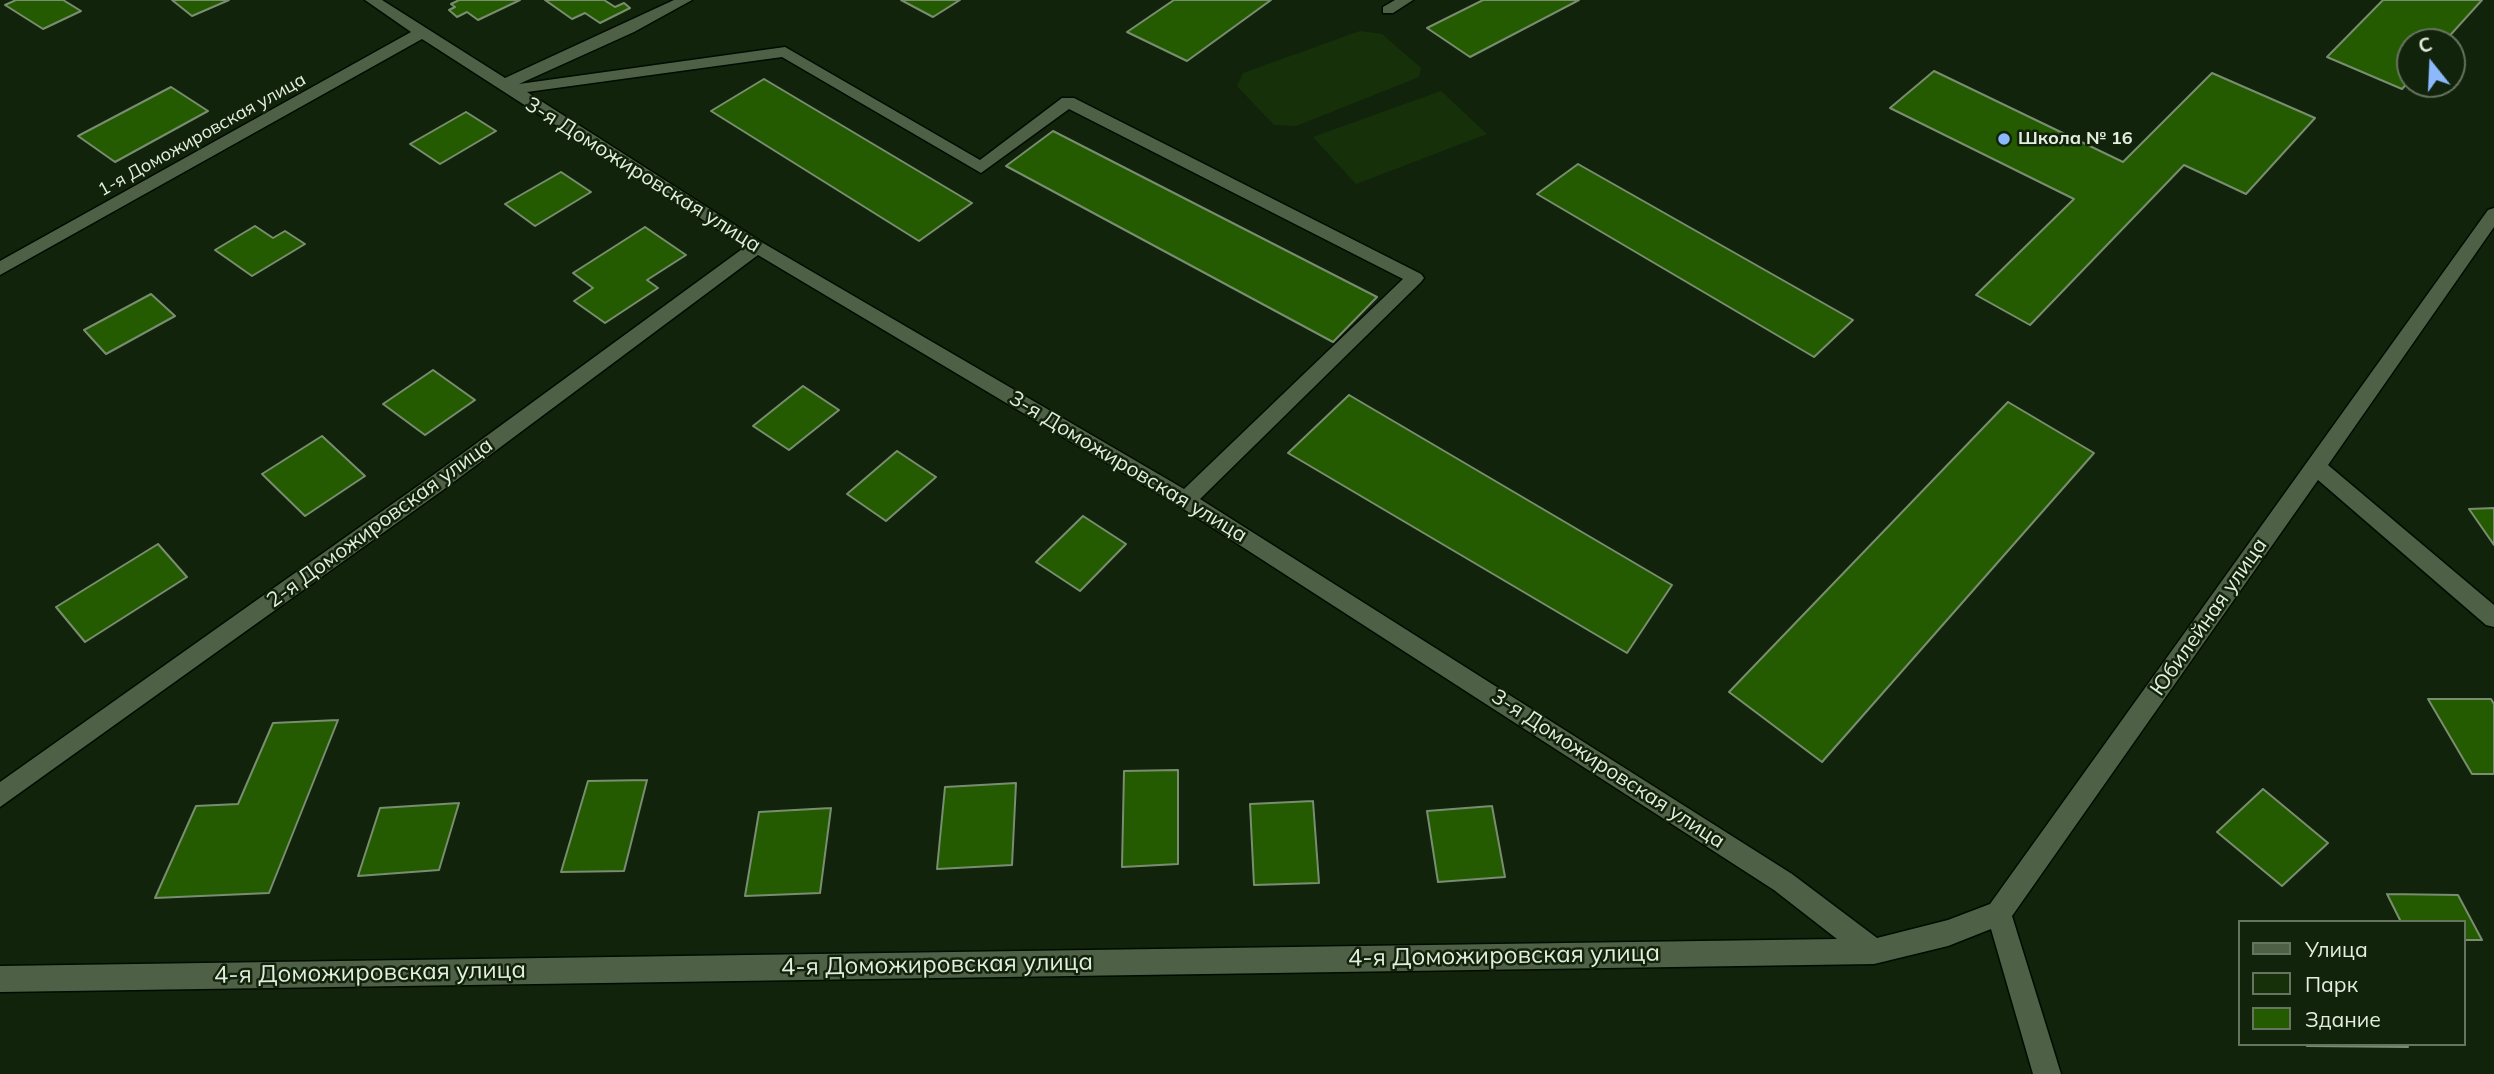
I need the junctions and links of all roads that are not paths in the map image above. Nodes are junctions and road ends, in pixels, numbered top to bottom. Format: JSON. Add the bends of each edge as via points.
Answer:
{"nodes":[{"id":1,"x":372,"y":0,"type":"edge"},
{"id":2,"x":685,"y":0,"type":"edge"},
{"id":3,"x":1406,"y":0,"type":"edge"},
{"id":4,"x":1388,"y":10,"type":"dead end"},
{"id":5,"x":422,"y":32,"type":"junction"},
{"id":6,"x":505,"y":88,"type":"junction"},
{"id":7,"x":2494,"y":214,"type":"edge"},
{"id":8,"x":757,"y":247,"type":"junction"},
{"id":9,"x":0,"y":269,"type":"edge"},
{"id":10,"x":2315,"y":466,"type":"junction"},
{"id":11,"x":1186,"y":500,"type":"junction"},
{"id":12,"x":2494,"y":618,"type":"edge"},
{"id":13,"x":0,"y":796,"type":"edge"},
{"id":14,"x":1999,"y":913,"type":"junction"},
{"id":15,"x":1874,"y":951,"type":"junction"},
{"id":16,"x":0,"y":979,"type":"edge"},
{"id":17,"x":2047,"y":1074,"type":"edge"}],
"edges":[{"from":1,"to":5,"type":"street","name":"3-я Доможировская улица"},
{"from":2,"to":6,"type":"street"},
{"from":3,"to":4,"type":"street"},
{"from":5,"to":6,"type":"street","name":"3-я Доможировская улица"},
{"from":5,"to":9,"type":"street","name":"1-я Доможировская улица"},
{"from":6,"to":8,"type":"street","name":"3-я Доможировская улица"},
{"from":6,"to":11,"type":"street","via":[[785,52],[981,168],[1068,102],[1415,278]]},
{"from":7,"to":10,"type":"street","name":"Юбилейная улица"},
{"from":8,"to":11,"type":"street","name":"3-я Доможировская улица"},
{"from":8,"to":13,"type":"street","name":"2-я Доможировская улица"},
{"from":10,"to":12,"type":"street"},
{"from":10,"to":14,"type":"street","name":"Юбилейная улица"},
{"from":11,"to":15,"type":"street","name":"3-я Доможировская улица","via":[[1783,881]]},
{"from":14,"to":15,"type":"street","via":[[1948,933]]},
{"from":14,"to":17,"type":"street"},
{"from":15,"to":16,"type":"street","name":"4-я Доможировская улица"}]}
